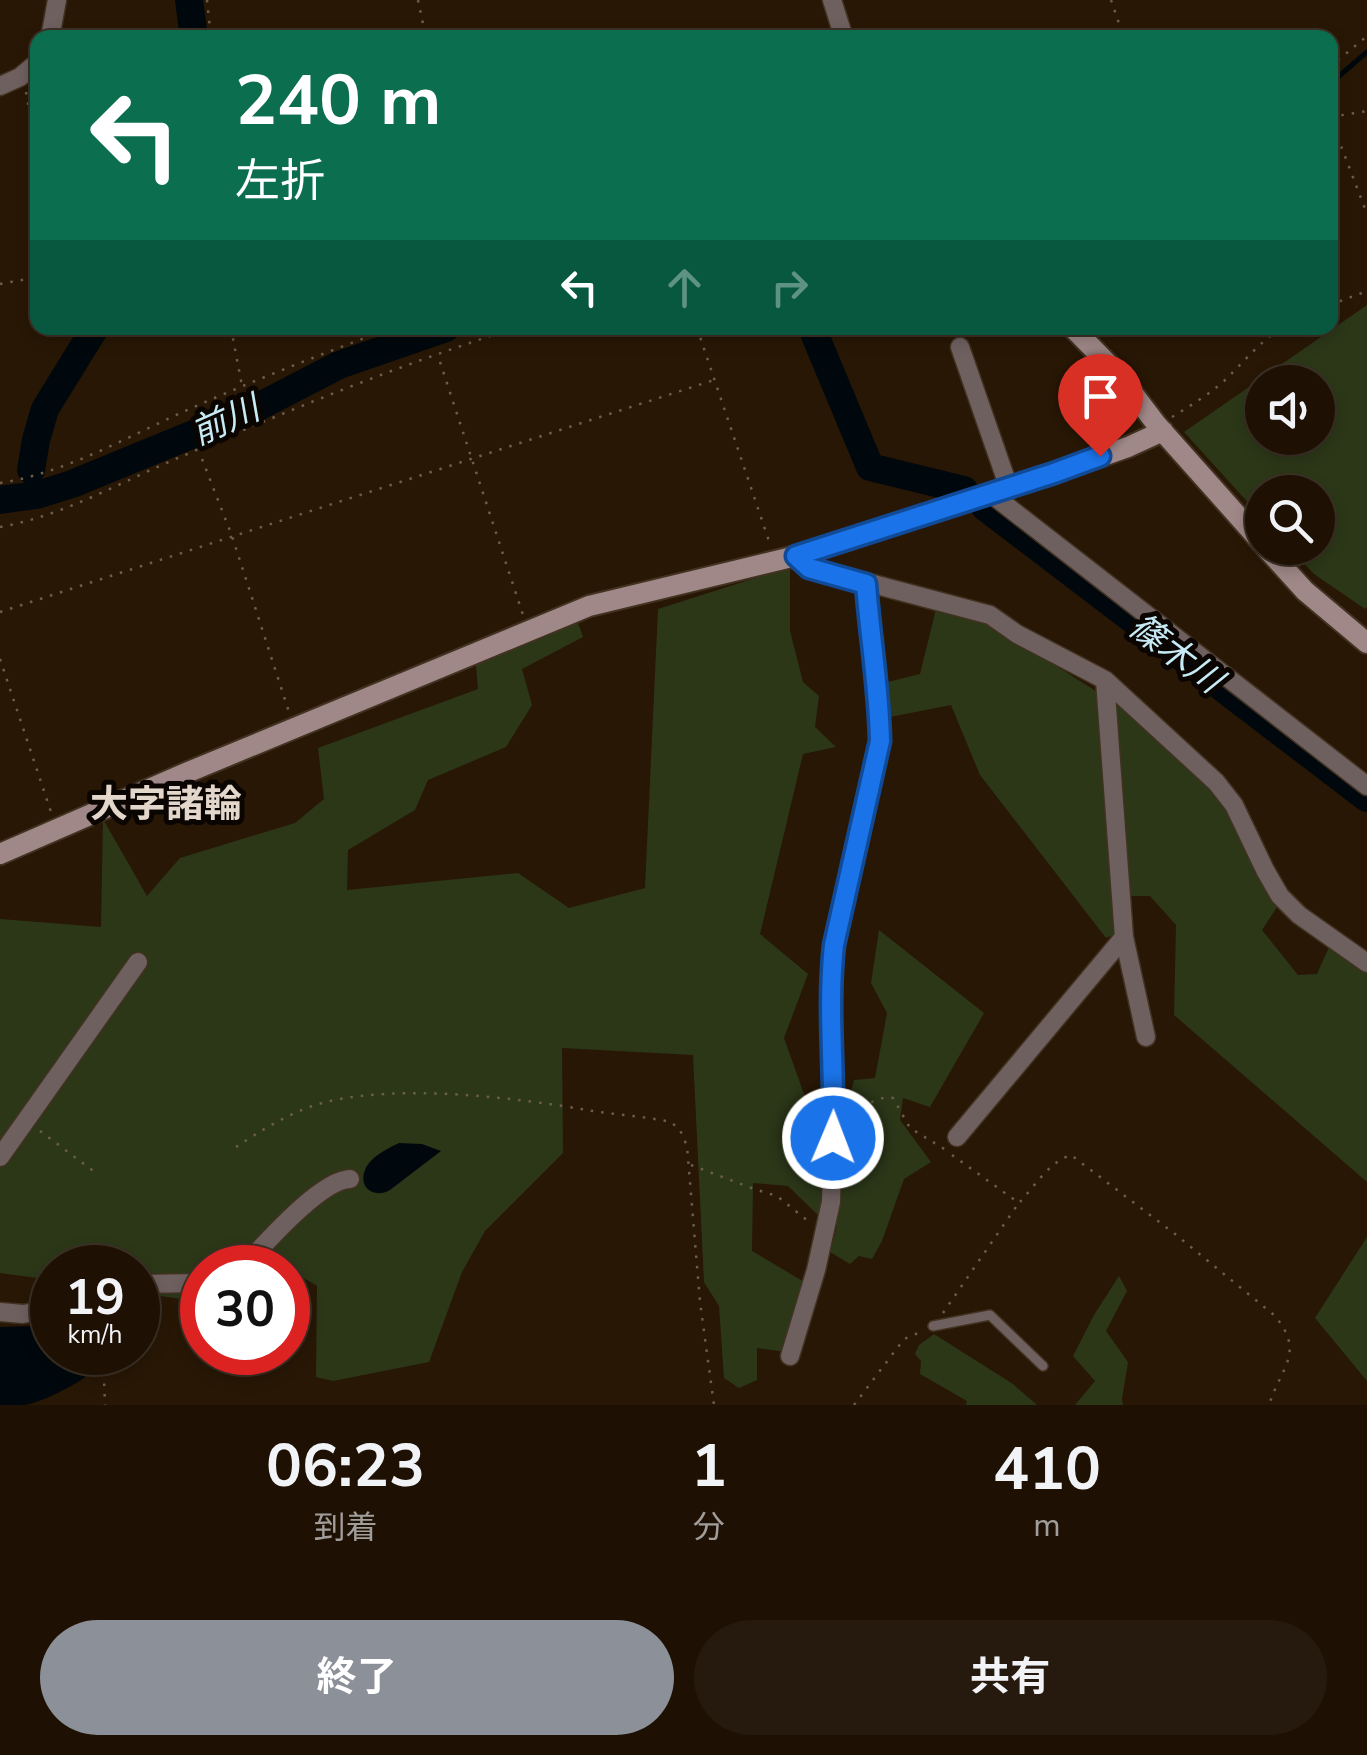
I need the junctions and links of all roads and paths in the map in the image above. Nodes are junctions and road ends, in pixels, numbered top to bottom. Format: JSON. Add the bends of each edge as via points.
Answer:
{"nodes":[{"id":1,"x":58,"y":0,"type":"edge"},
{"id":2,"x":207,"y":0,"type":"edge"},
{"id":3,"x":418,"y":0,"type":"edge"},
{"id":4,"x":832,"y":0,"type":"edge"},
{"id":5,"x":1110,"y":0,"type":"edge"},
{"id":6,"x":52,"y":30,"type":"edge"},
{"id":7,"x":209,"y":30,"type":"edge"},
{"id":8,"x":424,"y":30,"type":"edge"},
{"id":9,"x":841,"y":30,"type":"edge"},
{"id":10,"x":1121,"y":30,"type":"edge"},
{"id":11,"x":1367,"y":36,"type":"edge"},
{"id":12,"x":1338,"y":60,"type":"edge"},
{"id":13,"x":30,"y":69,"type":"edge"},
{"id":14,"x":20,"y":77,"type":"junction"},
{"id":15,"x":0,"y":86,"type":"edge"},
{"id":16,"x":1367,"y":111,"type":"edge"},
{"id":17,"x":30,"y":114,"type":"edge"},
{"id":18,"x":1338,"y":116,"type":"edge"},
{"id":19,"x":1338,"y":138,"type":"edge"},
{"id":20,"x":1367,"y":214,"type":"edge"},
{"id":21,"x":30,"y":279,"type":"edge"},
{"id":22,"x":0,"y":284,"type":"edge"},
{"id":23,"x":1367,"y":292,"type":"edge"},
{"id":24,"x":1338,"y":302,"type":"edge"},
{"id":25,"x":232,"y":335,"type":"edge"},
{"id":26,"x":373,"y":335,"type":"edge"},
{"id":27,"x":496,"y":335,"type":"edge"},
{"id":28,"x":700,"y":335,"type":"edge"},
{"id":29,"x":1080,"y":335,"type":"edge"},
{"id":30,"x":1271,"y":335,"type":"edge"},
{"id":31,"x":960,"y":347,"type":"dead end"},
{"id":32,"x":440,"y":362,"type":"dead end"},
{"id":33,"x":714,"y":380,"type":"junction"},
{"id":34,"x":242,"y":387,"type":"junction"},
{"id":35,"x":1160,"y":428,"type":"junction"},
{"id":36,"x":474,"y":458,"type":"junction"},
{"id":37,"x":202,"y":459,"type":"dead end"},
{"id":38,"x":0,"y":483,"type":"edge"},
{"id":39,"x":1001,"y":490,"type":"junction"},
{"id":40,"x":1245,"y":524,"type":"edge"},
{"id":41,"x":0,"y":527,"type":"edge"},
{"id":42,"x":232,"y":536,"type":"junction"},
{"id":43,"x":786,"y":558,"type":"junction"},
{"id":44,"x":1282,"y":565,"type":"edge"},
{"id":45,"x":866,"y":584,"type":"junction"},
{"id":46,"x":0,"y":612,"type":"edge"},
{"id":47,"x":528,"y":630,"type":"junction"},
{"id":48,"x":1367,"y":643,"type":"edge"},
{"id":49,"x":0,"y":659,"type":"edge"},
{"id":50,"x":1104,"y":680,"type":"junction"},
{"id":51,"x":294,"y":728,"type":"junction"},
{"id":52,"x":1367,"y":786,"type":"edge"},
{"id":53,"x":56,"y":828,"type":"junction"},
{"id":54,"x":0,"y":854,"type":"edge"},
{"id":55,"x":1124,"y":938,"type":"junction"},
{"id":56,"x":138,"y":962,"type":"dead end"},
{"id":57,"x":1367,"y":963,"type":"edge"},
{"id":58,"x":1146,"y":1037,"type":"dead end"},
{"id":59,"x":834,"y":1107,"type":"junction"},
{"id":60,"x":27,"y":1120,"type":"junction"},
{"id":61,"x":958,"y":1137,"type":"dead end"},
{"id":62,"x":236,"y":1147,"type":"dead end"},
{"id":63,"x":0,"y":1157,"type":"edge"},
{"id":64,"x":689,"y":1164,"type":"junction"},
{"id":65,"x":96,"y":1173,"type":"dead end"},
{"id":66,"x":350,"y":1179,"type":"dead end"},
{"id":67,"x":1019,"y":1204,"type":"junction"},
{"id":68,"x":826,"y":1225,"type":"junction"},
{"id":69,"x":265,"y":1245,"type":"edge"},
{"id":70,"x":0,"y":1312,"type":"edge"},
{"id":71,"x":30,"y":1313,"type":"edge"},
{"id":72,"x":933,"y":1326,"type":"junction"},
{"id":73,"x":790,"y":1356,"type":"dead end"},
{"id":74,"x":1042,"y":1366,"type":"dead end"},
{"id":75,"x":104,"y":1375,"type":"edge"},
{"id":76,"x":105,"y":1405,"type":"edge"},
{"id":77,"x":714,"y":1405,"type":"edge"},
{"id":78,"x":854,"y":1405,"type":"edge"},
{"id":79,"x":1269,"y":1405,"type":"edge"}],
"edges":[{"from":1,"to":6,"type":"street"},
{"from":2,"to":7,"type":"path"},
{"from":3,"to":8,"type":"path"},
{"from":4,"to":9,"type":"street"},
{"from":5,"to":10,"type":"path"},
{"from":11,"to":12,"type":"path"},
{"from":13,"to":14,"type":"street"},
{"from":14,"to":15,"type":"street"},
{"from":14,"to":17,"type":"path"},
{"from":16,"to":18,"type":"path"},
{"from":19,"to":20,"type":"path"},
{"from":21,"to":22,"type":"path"},
{"from":23,"to":24,"type":"path"},
{"from":25,"to":34,"type":"path"},
{"from":26,"to":34,"type":"path"},
{"from":27,"to":41,"type":"path","via":[[384,374],[78,504]]},
{"from":28,"to":33,"type":"path"},
{"from":29,"to":35,"type":"street"},
{"from":30,"to":35,"type":"path"},
{"from":31,"to":39,"type":"street"},
{"from":32,"to":36,"type":"path"},
{"from":33,"to":36,"type":"path"},
{"from":33,"to":43,"type":"path"},
{"from":34,"to":38,"type":"path","via":[[65,466]]},
{"from":35,"to":39,"type":"street","via":[[1128,447]]},
{"from":35,"to":40,"type":"street"},
{"from":36,"to":42,"type":"path"},
{"from":36,"to":47,"type":"path"},
{"from":37,"to":42,"type":"path"},
{"from":39,"to":43,"type":"street"},
{"from":39,"to":52,"type":"street","via":[[999,500]]},
{"from":42,"to":46,"type":"path"},
{"from":42,"to":51,"type":"path"},
{"from":43,"to":45,"type":"street"},
{"from":43,"to":47,"type":"street","via":[[588,606]]},
{"from":44,"to":48,"type":"street"},
{"from":45,"to":50,"type":"street","via":[[990,615]]},
{"from":45,"to":59,"type":"street","via":[[880,741],[834,945]]},
{"from":47,"to":51,"type":"street"},
{"from":49,"to":53,"type":"path"},
{"from":50,"to":55,"type":"street"},
{"from":50,"to":57,"type":"street","via":[[1216,782],[1280,896]]},
{"from":51,"to":53,"type":"street"},
{"from":53,"to":54,"type":"street"},
{"from":55,"to":58,"type":"street"},
{"from":55,"to":61,"type":"street"},
{"from":56,"to":60,"type":"street"},
{"from":59,"to":67,"type":"path","via":[[862,1108],[892,1098],[910,1128]]},
{"from":59,"to":68,"type":"street"},
{"from":60,"to":63,"type":"street"},
{"from":60,"to":65,"type":"path"},
{"from":62,"to":64,"type":"path","via":[[320,1104],[407,1094],[556,1104],[671,1122],[680,1130]]},
{"from":64,"to":68,"type":"path","via":[[776,1196],[810,1223]]},
{"from":64,"to":77,"type":"path"},
{"from":66,"to":69,"type":"street","via":[[316,1195]]},
{"from":67,"to":72,"type":"path"},
{"from":67,"to":79,"type":"path","via":[[1072,1155],[1175,1234],[1285,1327],[1291,1355]]},
{"from":68,"to":73,"type":"street"},
{"from":70,"to":71,"type":"street"},
{"from":72,"to":74,"type":"lane","via":[[990,1315]]},
{"from":72,"to":78,"type":"path","via":[[904,1339]]},
{"from":75,"to":76,"type":"path"}]}
